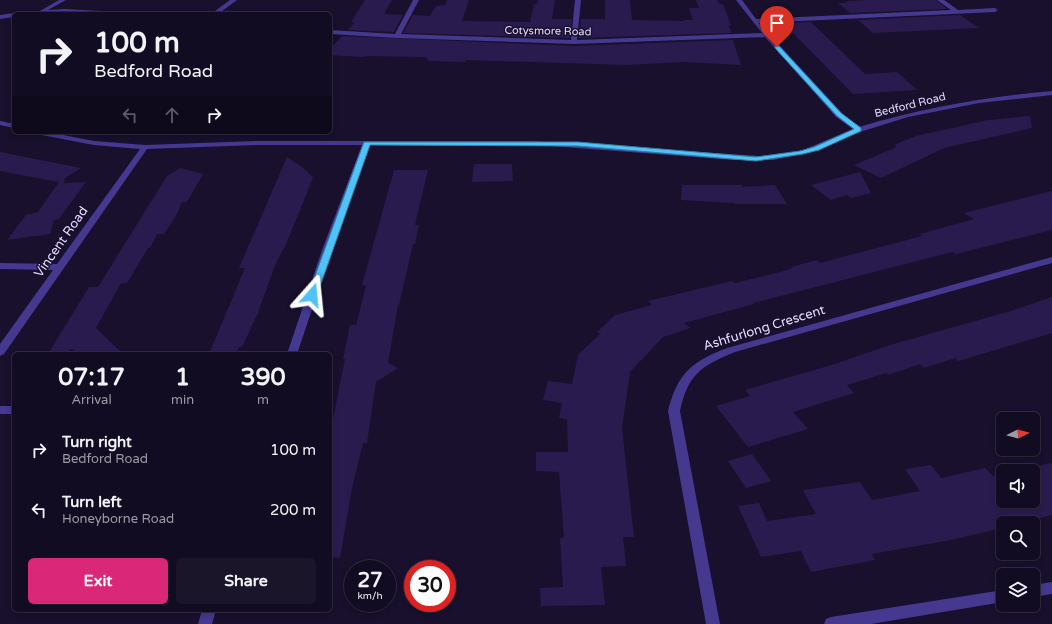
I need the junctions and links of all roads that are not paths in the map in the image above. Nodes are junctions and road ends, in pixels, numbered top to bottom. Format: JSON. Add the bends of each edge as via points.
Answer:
{"nodes":[{"id":1,"x":63,"y":0,"type":"edge"},
{"id":2,"x":234,"y":0,"type":"edge"},
{"id":3,"x":416,"y":0,"type":"edge"},
{"id":4,"x":578,"y":0,"type":"edge"},
{"id":5,"x":739,"y":0,"type":"edge"},
{"id":6,"x":940,"y":0,"type":"edge"},
{"id":7,"x":995,"y":10,"type":"dead end"},
{"id":8,"x":41,"y":12,"type":"joint"},
{"id":9,"x":100,"y":12,"type":"edge"},
{"id":10,"x":217,"y":12,"type":"edge"},
{"id":11,"x":958,"y":12,"type":"junction"},
{"id":12,"x":12,"y":15,"type":"edge"},
{"id":13,"x":0,"y":17,"type":"edge"},
{"id":14,"x":754,"y":21,"type":"junction"},
{"id":15,"x":332,"y":32,"type":"edge"},
{"id":16,"x":767,"y":35,"type":"junction"},
{"id":17,"x":397,"y":36,"type":"junction"},
{"id":18,"x":574,"y":42,"type":"junction"},
{"id":19,"x":1052,"y":93,"type":"edge"},
{"id":20,"x":0,"y":123,"type":"edge"},
{"id":21,"x":12,"y":126,"type":"edge"},
{"id":22,"x":858,"y":130,"type":"junction"},
{"id":23,"x":46,"y":134,"type":"edge"},
{"id":24,"x":367,"y":143,"type":"junction"},
{"id":25,"x":145,"y":147,"type":"junction"},
{"id":26,"x":1052,"y":260,"type":"edge"},
{"id":27,"x":0,"y":266,"type":"edge"},
{"id":28,"x":60,"y":267,"type":"junction"},
{"id":29,"x":0,"y":352,"type":"edge"},
{"id":30,"x":293,"y":352,"type":"edge"},
{"id":31,"x":0,"y":410,"type":"edge"},
{"id":32,"x":12,"y":410,"type":"edge"},
{"id":33,"x":1052,"y":588,"type":"edge"},
{"id":34,"x":1040,"y":590,"type":"edge"},
{"id":35,"x":996,"y":597,"type":"edge"},
{"id":36,"x":208,"y":612,"type":"edge"},
{"id":37,"x":204,"y":624,"type":"edge"},
{"id":38,"x":713,"y":624,"type":"edge"},
{"id":39,"x":831,"y":624,"type":"edge"}],
"edges":[{"from":1,"to":8,"type":"street"},
{"from":2,"to":10,"type":"street"},
{"from":3,"to":17,"type":"street"},
{"from":4,"to":18,"type":"street"},
{"from":5,"to":14,"type":"street"},
{"from":6,"to":11,"type":"street"},
{"from":7,"to":11,"type":"street"},
{"from":8,"to":9,"type":"street"},
{"from":11,"to":14,"type":"street"},
{"from":12,"to":13,"type":"street"},
{"from":14,"to":16,"type":"street"},
{"from":15,"to":17,"type":"street","name":"Cotysmore Road"},
{"from":16,"to":18,"type":"street","name":"Cotysmore Road"},
{"from":16,"to":22,"type":"street","via":[[839,115]]},
{"from":17,"to":18,"type":"street","name":"Cotysmore Road"},
{"from":19,"to":22,"type":"street","name":"Bedford Road","via":[[1006,96],[951,105]]},
{"from":20,"to":21,"type":"street"},
{"from":22,"to":24,"type":"street","name":"Bedford Road","via":[[801,153],[756,159],[578,144]]},
{"from":23,"to":25,"type":"street","name":"Bedford Road","via":[[94,144]]},
{"from":24,"to":25,"type":"street","name":"Bedford Road"},
{"from":24,"to":30,"type":"street"},
{"from":25,"to":28,"type":"street","name":"Vincent Road"},
{"from":26,"to":38,"type":"street","name":"Ashfurlong Crescent","via":[[731,350],[700,363],[688,375],[676,396],[674,411]]},
{"from":27,"to":28,"type":"street"},
{"from":28,"to":29,"type":"street","name":"Vincent Road"},
{"from":31,"to":32,"type":"street"},
{"from":33,"to":34,"type":"street"},
{"from":35,"to":39,"type":"street"},
{"from":36,"to":37,"type":"street"}]}
